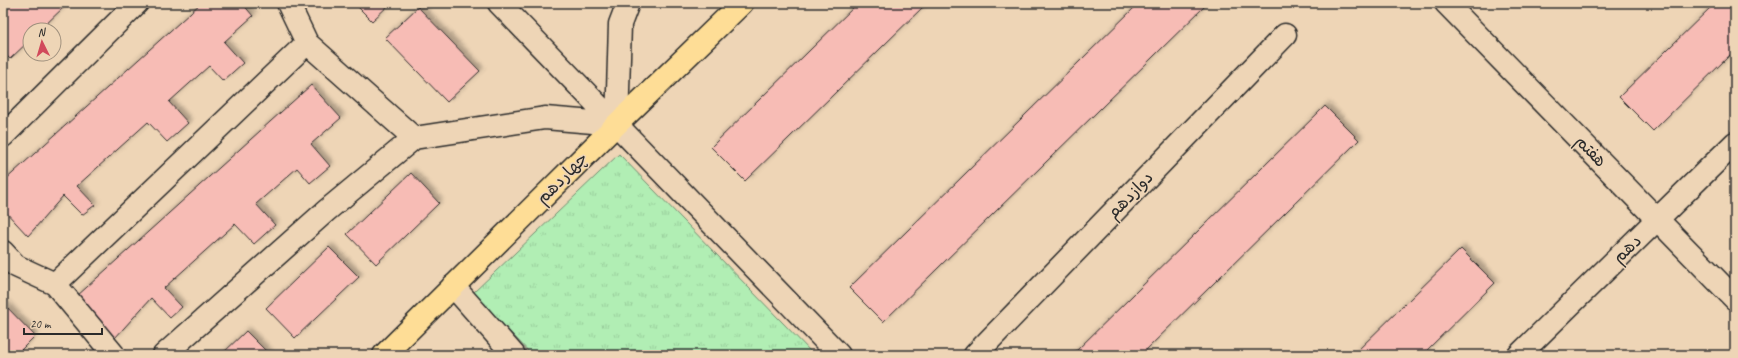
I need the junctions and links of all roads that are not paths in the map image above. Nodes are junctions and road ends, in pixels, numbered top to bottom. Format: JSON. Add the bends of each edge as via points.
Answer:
{"nodes":[{"id":1,"x":137,"y":3,"type":"edge"},
{"id":2,"x":288,"y":3,"type":"edge"},
{"id":3,"x":499,"y":3,"type":"edge"},
{"id":4,"x":628,"y":3,"type":"edge"},
{"id":5,"x":742,"y":3,"type":"edge"},
{"id":6,"x":1446,"y":3,"type":"edge"},
{"id":7,"x":1285,"y":35,"type":"dead end"},
{"id":8,"x":307,"y":43,"type":"junction"},
{"id":9,"x":617,"y":124,"type":"junction"},
{"id":10,"x":3,"y":136,"type":"edge"},
{"id":11,"x":414,"y":138,"type":"junction"},
{"id":12,"x":1735,"y":143,"type":"edge"},
{"id":13,"x":1657,"y":219,"type":"junction"},
{"id":14,"x":3,"y":252,"type":"edge"},
{"id":15,"x":55,"y":284,"type":"junction"},
{"id":16,"x":453,"y":286,"type":"junction"},
{"id":17,"x":1735,"y":300,"type":"edge"},
{"id":18,"x":114,"y":355,"type":"edge"},
{"id":19,"x":164,"y":355,"type":"edge"},
{"id":20,"x":384,"y":355,"type":"edge"},
{"id":21,"x":514,"y":355,"type":"edge"},
{"id":22,"x":838,"y":355,"type":"edge"},
{"id":23,"x":975,"y":355,"type":"edge"},
{"id":24,"x":1519,"y":355,"type":"edge"}],
"edges":[{"from":1,"to":10,"type":"street"},
{"from":2,"to":8,"type":"street"},
{"from":3,"to":9,"type":"street"},
{"from":4,"to":9,"type":"street","via":[[620,24]]},
{"from":5,"to":9,"type":"main road","name":"چهاردهم"},
{"from":6,"to":13,"type":"street","name":"هفتم"},
{"from":7,"to":23,"type":"street","name":"دوازدهم"},
{"from":8,"to":11,"type":"street"},
{"from":8,"to":15,"type":"street"},
{"from":9,"to":11,"type":"street","via":[[545,118]]},
{"from":9,"to":16,"type":"main road","name":"چهاردهم"},
{"from":9,"to":22,"type":"street"},
{"from":11,"to":19,"type":"street","via":[[326,211]]},
{"from":12,"to":13,"type":"street","name":"دهم"},
{"from":13,"to":17,"type":"street","name":"هفتم"},
{"from":13,"to":24,"type":"street","name":"دهم"},
{"from":14,"to":15,"type":"street","via":[[16,266]]},
{"from":15,"to":18,"type":"street"},
{"from":16,"to":20,"type":"main road","name":"چهاردهم"},
{"from":16,"to":21,"type":"street"}]}
